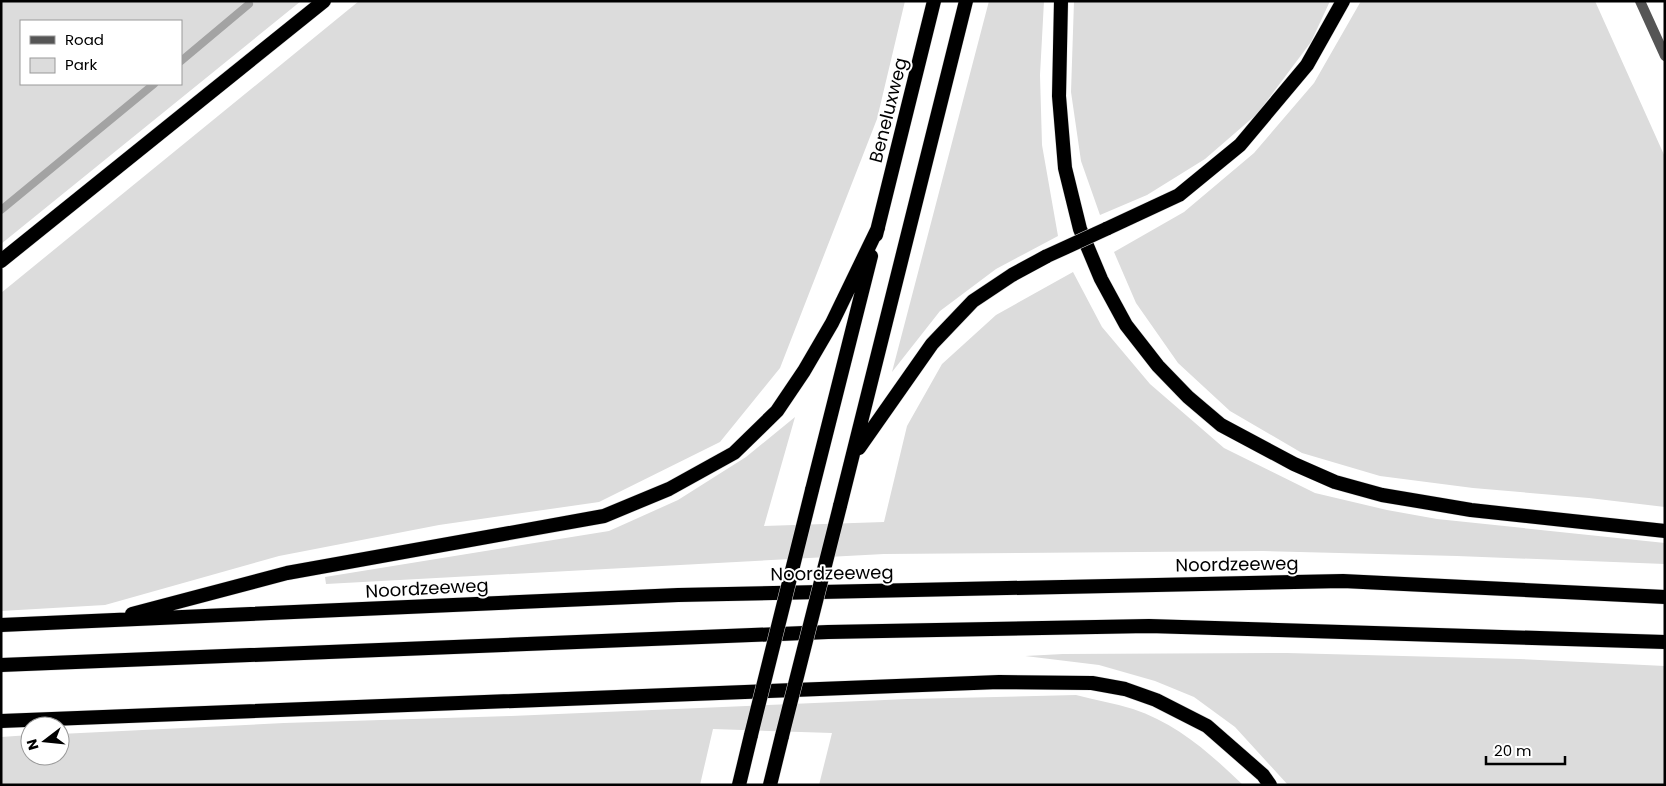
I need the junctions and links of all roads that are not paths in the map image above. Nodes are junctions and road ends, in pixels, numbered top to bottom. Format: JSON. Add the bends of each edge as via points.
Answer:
{"nodes":[{"id":1,"x":324,"y":1,"type":"edge"},
{"id":2,"x":934,"y":1,"type":"edge"},
{"id":3,"x":966,"y":1,"type":"edge"},
{"id":4,"x":1061,"y":1,"type":"edge"},
{"id":5,"x":1343,"y":1,"type":"edge"},
{"id":6,"x":1640,"y":1,"type":"edge"},
{"id":7,"x":1665,"y":56,"type":"edge"},
{"id":8,"x":878,"y":228,"type":"junction"},
{"id":9,"x":1,"y":261,"type":"edge"},
{"id":10,"x":854,"y":455,"type":"junction"},
{"id":11,"x":1665,"y":531,"type":"edge"},
{"id":12,"x":1665,"y":597,"type":"edge"},
{"id":13,"x":105,"y":621,"type":"junction"},
{"id":14,"x":1,"y":625,"type":"edge"},
{"id":15,"x":1665,"y":642,"type":"edge"},
{"id":16,"x":1,"y":665,"type":"edge"},
{"id":17,"x":1,"y":721,"type":"edge"},
{"id":18,"x":739,"y":785,"type":"edge"},
{"id":19,"x":770,"y":785,"type":"edge"},
{"id":20,"x":1270,"y":785,"type":"edge"}],
"edges":[{"from":1,"to":9,"type":"highway"},
{"from":2,"to":8,"type":"highway","name":"Beneluxweg"},
{"from":3,"to":10,"type":"highway"},
{"from":4,"to":11,"type":"highway","via":[[1059,96],[1064,159],[1080,229],[1101,279],[1126,325],[1158,366],[1188,397],[1221,425],[1335,482],[1382,495],[1471,510]]},
{"from":5,"to":10,"type":"highway","bridge":true,"via":[[1307,65],[1240,145],[1179,195],[1047,256],[973,301],[932,344]]},
{"from":6,"to":7,"type":"street"},
{"from":8,"to":13,"type":"highway","via":[[832,323],[777,411],[734,452],[669,489],[604,516],[287,573]]},
{"from":8,"to":18,"type":"highway","bridge":true},
{"from":10,"to":19,"type":"highway","bridge":true},
{"from":12,"to":13,"type":"highway","name":"Noordzeeweg","via":[[1343,580],[678,595]]},
{"from":13,"to":14,"type":"highway","name":"Noordzeeweg"},
{"from":15,"to":16,"type":"highway","via":[[1120,627],[809,633]]},
{"from":17,"to":20,"type":"highway","via":[[1058,681],[1125,689],[1156,700],[1207,726],[1263,775]]}]}
